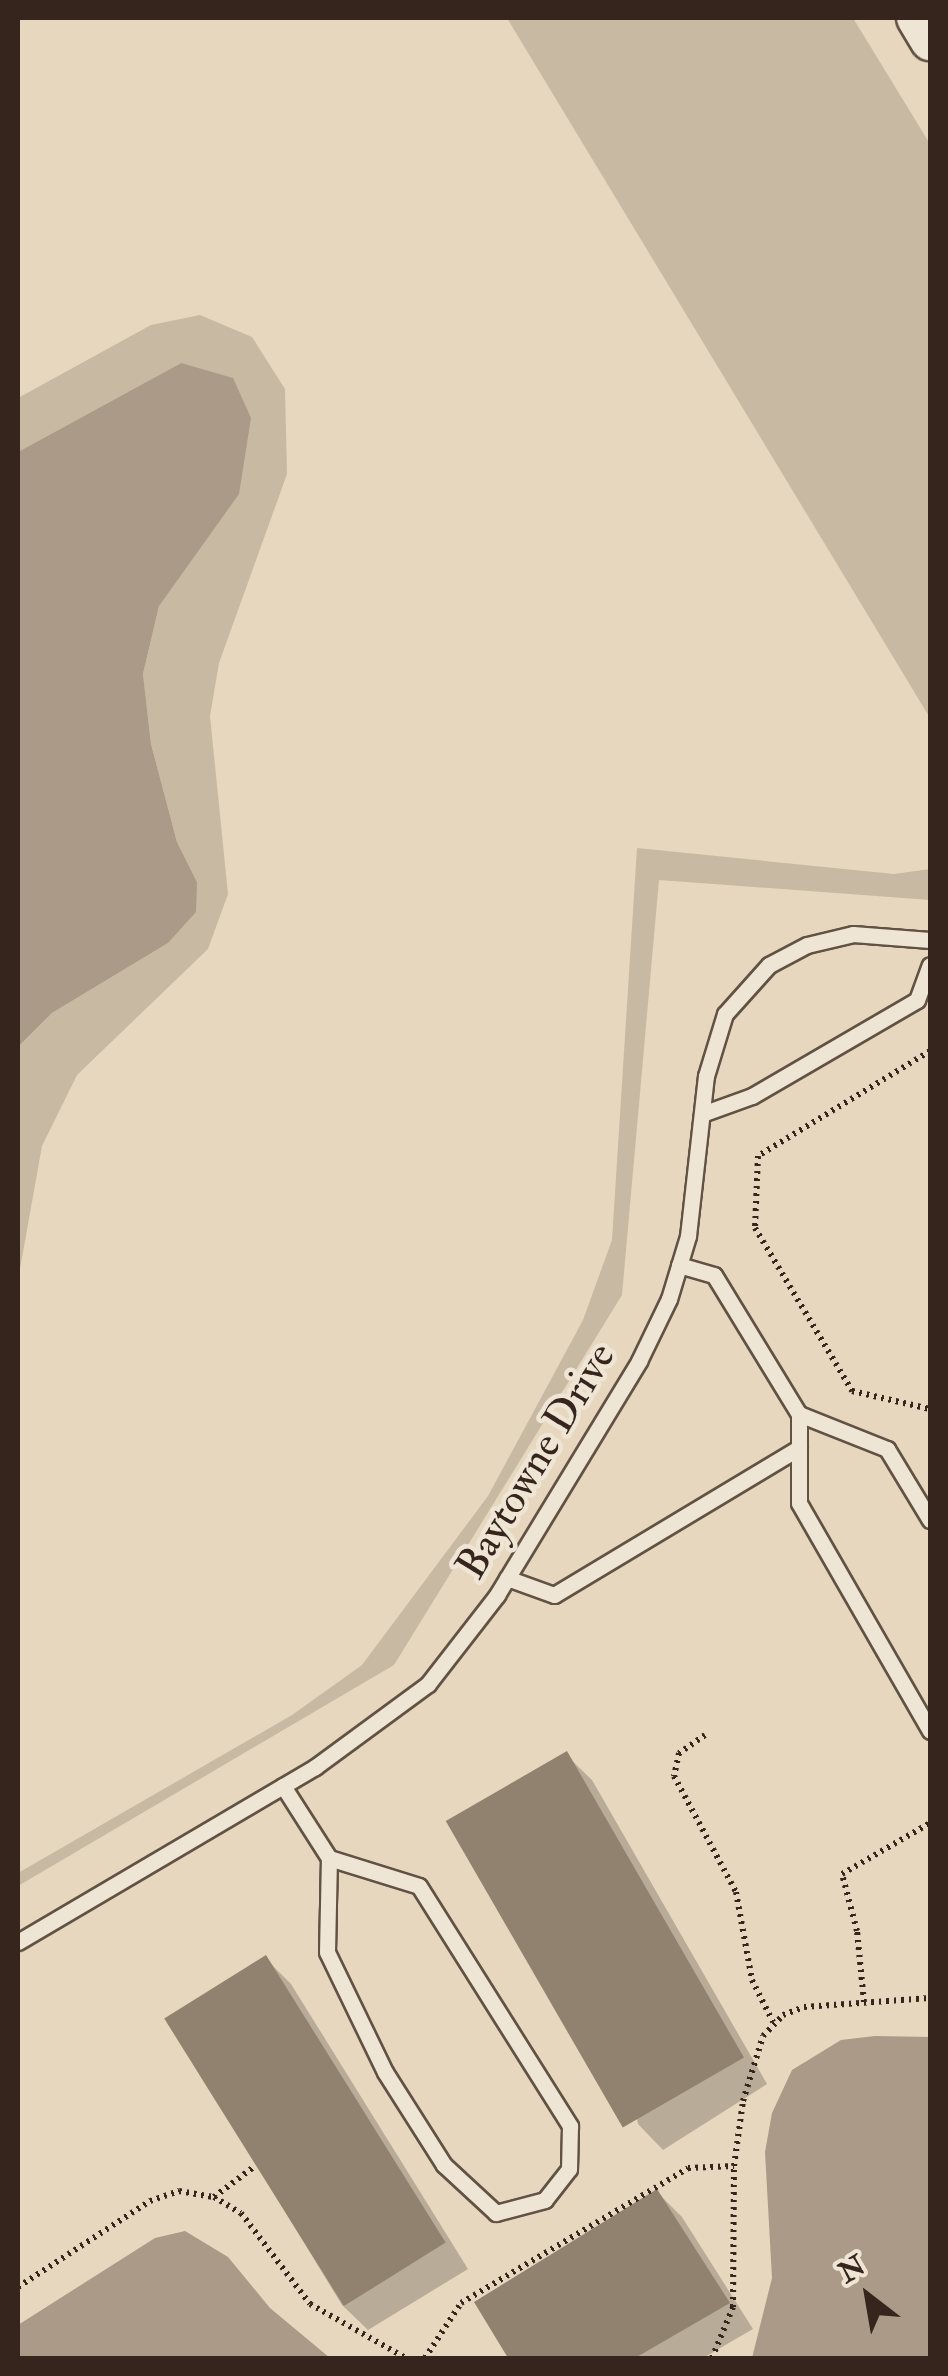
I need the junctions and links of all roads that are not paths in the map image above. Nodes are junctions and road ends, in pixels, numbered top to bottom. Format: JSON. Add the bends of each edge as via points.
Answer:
{"nodes":[{"id":1,"x":916,"y":18,"type":"edge"},
{"id":2,"x":930,"y":41,"type":"edge"},
{"id":3,"x":930,"y":940,"type":"edge"},
{"id":4,"x":930,"y":965,"type":"edge"},
{"id":5,"x":702,"y":1114,"type":"junction"},
{"id":6,"x":680,"y":1265,"type":"junction"},
{"id":7,"x":799,"y":1414,"type":"junction"},
{"id":8,"x":799,"y":1448,"type":"junction"},
{"id":9,"x":930,"y":1520,"type":"edge"},
{"id":10,"x":507,"y":1578,"type":"junction"},
{"id":11,"x":930,"y":1731,"type":"edge"},
{"id":12,"x":282,"y":1786,"type":"junction"},
{"id":13,"x":330,"y":1858,"type":"junction"},
{"id":14,"x":18,"y":1942,"type":"edge"}],
"edges":[{"from":1,"to":2,"type":"street"},
{"from":3,"to":5,"type":"lane","name":"Baytowne Drive","via":[[853,934],[807,945],[769,965],[726,1014]]},
{"from":4,"to":5,"type":"lane","via":[[917,1000],[769,1087]]},
{"from":5,"to":6,"type":"lane","name":"Baytowne Drive"},
{"from":6,"to":7,"type":"lane","via":[[714,1276]]},
{"from":6,"to":10,"type":"lane","name":"Baytowne Drive","via":[[638,1362]]},
{"from":7,"to":8,"type":"lane"},
{"from":7,"to":9,"type":"lane","via":[[887,1449]]},
{"from":8,"to":10,"type":"lane","via":[[554,1595]]},
{"from":8,"to":11,"type":"lane","via":[[798,1503]]},
{"from":10,"to":12,"type":"lane","name":"Baytowne Drive","via":[[468,1639],[428,1684],[379,1726]]},
{"from":12,"to":13,"type":"lane"},
{"from":12,"to":14,"type":"lane","name":"Baytowne Drive"},
{"from":13,"to":13,"type":"lane","via":[[419,1886],[500,2014],[570,2126],[569,2168],[545,2200],[496,2212],[444,2164],[385,2072],[326,1952]]}]}
